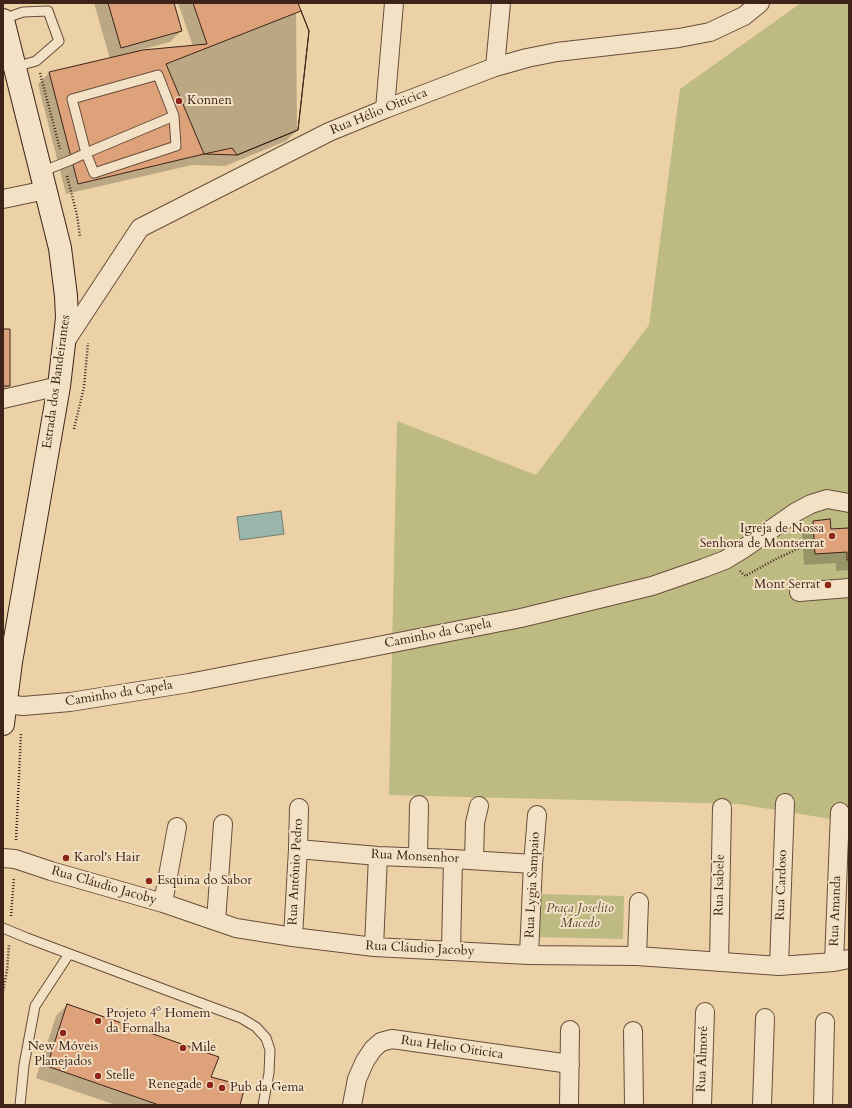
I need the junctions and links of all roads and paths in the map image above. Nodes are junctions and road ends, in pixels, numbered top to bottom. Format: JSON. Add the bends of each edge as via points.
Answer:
{"nodes":[{"id":1,"x":394,"y":3,"type":"edge"},
{"id":2,"x":501,"y":3,"type":"edge"},
{"id":3,"x":760,"y":3,"type":"edge"},
{"id":4,"x":3,"y":19,"type":"edge"},
{"id":5,"x":15,"y":67,"type":"junction"},
{"id":6,"x":495,"y":68,"type":"junction"},
{"id":7,"x":386,"y":109,"type":"junction"},
{"id":8,"x":174,"y":116,"type":"junction"},
{"id":9,"x":86,"y":153,"type":"junction"},
{"id":10,"x":44,"y":181,"type":"junction"},
{"id":11,"x":3,"y":199,"type":"edge"},
{"id":12,"x":65,"y":342,"type":"junction"},
{"id":13,"x":59,"y":386,"type":"junction"},
{"id":14,"x":3,"y":400,"type":"edge"},
{"id":15,"x":849,"y":503,"type":"edge"},
{"id":16,"x":814,"y":541,"type":"dead end"},
{"id":17,"x":737,"y":569,"type":"dead end"},
{"id":18,"x":849,"y":588,"type":"edge"},
{"id":19,"x":799,"y":592,"type":"dead end"},
{"id":20,"x":4,"y":714,"type":"edge"},
{"id":21,"x":785,"y":803,"type":"dead end"},
{"id":22,"x":419,"y":805,"type":"dead end"},
{"id":23,"x":479,"y":806,"type":"dead end"},
{"id":24,"x":299,"y":808,"type":"dead end"},
{"id":25,"x":722,"y":808,"type":"dead end"},
{"id":26,"x":840,"y":812,"type":"dead end"},
{"id":27,"x":537,"y":815,"type":"dead end"},
{"id":28,"x":223,"y":824,"type":"dead end"},
{"id":29,"x":177,"y":827,"type":"dead end"},
{"id":30,"x":298,"y":849,"type":"junction"},
{"id":31,"x":378,"y":856,"type":"junction"},
{"id":32,"x":418,"y":857,"type":"junction"},
{"id":33,"x":3,"y":858,"type":"edge"},
{"id":34,"x":454,"y":859,"type":"junction"},
{"id":35,"x":474,"y":860,"type":"junction"},
{"id":36,"x":533,"y":864,"type":"junction"},
{"id":37,"x":639,"y":902,"type":"dead end"},
{"id":38,"x":163,"y":903,"type":"junction"},
{"id":39,"x":216,"y":921,"type":"junction"},
{"id":40,"x":3,"y":928,"type":"edge"},
{"id":41,"x":293,"y":937,"type":"junction"},
{"id":42,"x":374,"y":947,"type":"junction"},
{"id":43,"x":451,"y":951,"type":"junction"},
{"id":44,"x":69,"y":954,"type":"junction"},
{"id":45,"x":529,"y":955,"type":"junction"},
{"id":46,"x":637,"y":956,"type":"junction"},
{"id":47,"x":841,"y":960,"type":"edge"},
{"id":48,"x":719,"y":962,"type":"junction"},
{"id":49,"x":779,"y":966,"type":"junction"},
{"id":50,"x":705,"y":1012,"type":"dead end"},
{"id":51,"x":765,"y":1018,"type":"dead end"},
{"id":52,"x":825,"y":1022,"type":"dead end"},
{"id":53,"x":570,"y":1030,"type":"dead end"},
{"id":54,"x":633,"y":1031,"type":"dead end"},
{"id":55,"x":570,"y":1064,"type":"junction"},
{"id":56,"x":20,"y":1105,"type":"edge"},
{"id":57,"x":262,"y":1105,"type":"edge"},
{"id":58,"x":352,"y":1105,"type":"edge"},
{"id":59,"x":569,"y":1105,"type":"edge"},
{"id":60,"x":634,"y":1105,"type":"edge"},
{"id":61,"x":702,"y":1105,"type":"edge"},
{"id":62,"x":762,"y":1105,"type":"edge"},
{"id":63,"x":823,"y":1105,"type":"edge"}],
"edges":[{"from":1,"to":7,"type":"street"},
{"from":2,"to":6,"type":"street"},
{"from":3,"to":6,"type":"street","name":"Rua Hélio Oiticica","via":[[744,16],[710,32],[557,52]]},
{"from":4,"to":5,"type":"main road","name":"Estrada dos Bandeirantes"},
{"from":4,"to":5,"type":"lane","via":[[24,12],[48,11],[58,40],[36,61]]},
{"from":5,"to":10,"type":"main road","name":"Estrada dos Bandeirantes"},
{"from":6,"to":7,"type":"street","name":"Rua Hélio Oiticica"},
{"from":7,"to":12,"type":"street","name":"Rua Hélio Oiticica","via":[[329,132],[140,228]]},
{"from":8,"to":9,"type":"lane"},
{"from":8,"to":9,"type":"lane","via":[[176,146],[94,174]]},
{"from":8,"to":9,"type":"lane","via":[[158,75],[72,99]]},
{"from":9,"to":10,"type":"lane"},
{"from":10,"to":11,"type":"street"},
{"from":10,"to":12,"type":"main road","name":"Estrada dos Bandeirantes","via":[[64,274],[67,318]]},
{"from":12,"to":13,"type":"main road","name":"Estrada dos Bandeirantes"},
{"from":13,"to":14,"type":"street"},
{"from":13,"to":20,"type":"main road","name":"Estrada dos Bandeirantes"},
{"from":15,"to":20,"type":"street","name":"Caminho da Capela","via":[[827,499],[811,504],[725,560],[652,586],[535,615],[189,682],[70,702],[23,706]]},
{"from":16,"to":17,"type":"path","via":[[745,576]]},
{"from":18,"to":19,"type":"street"},
{"from":21,"to":49,"type":"street","name":"Rua Cardoso"},
{"from":22,"to":32,"type":"street"},
{"from":23,"to":35,"type":"street","via":[[475,823]]},
{"from":24,"to":30,"type":"street","name":"Rua Antônio Pedro"},
{"from":25,"to":48,"type":"street","name":"Rua Isabele"},
{"from":26,"to":47,"type":"street","name":"Rua Amanda"},
{"from":27,"to":36,"type":"street","name":"Rua Lygia Sampaio"},
{"from":28,"to":39,"type":"street"},
{"from":29,"to":38,"type":"street"},
{"from":30,"to":31,"type":"street","name":"Rua Monsenhor"},
{"from":30,"to":41,"type":"street","name":"Rua Antônio Pedro"},
{"from":31,"to":32,"type":"street","name":"Rua Monsenhor"},
{"from":31,"to":42,"type":"street"},
{"from":32,"to":34,"type":"street","name":"Rua Monsenhor"},
{"from":33,"to":38,"type":"street","name":"Rua Cláudio Jacoby","via":[[15,859]]},
{"from":34,"to":35,"type":"street","name":"Rua Monsenhor"},
{"from":34,"to":43,"type":"street"},
{"from":35,"to":36,"type":"street","name":"Rua Monsenhor"},
{"from":36,"to":45,"type":"street","name":"Rua Lygia Sampaio"},
{"from":37,"to":46,"type":"street"},
{"from":38,"to":39,"type":"street","name":"Rua Cláudio Jacoby"},
{"from":39,"to":41,"type":"street","name":"Rua Cláudio Jacoby","via":[[236,928]]},
{"from":40,"to":44,"type":"lane"},
{"from":41,"to":42,"type":"street","name":"Rua Cláudio Jacoby"},
{"from":42,"to":43,"type":"street","name":"Rua Cláudio Jacoby"},
{"from":43,"to":45,"type":"street","name":"Rua Cláudio Jacoby"},
{"from":44,"to":56,"type":"lane","via":[[35,1006],[24,1065]]},
{"from":44,"to":57,"type":"lane","via":[[221,1010],[256,1027],[266,1038],[270,1050],[269,1073]]},
{"from":45,"to":46,"type":"street","name":"Rua Cláudio Jacoby"},
{"from":46,"to":48,"type":"street","name":"Rua Cláudio Jacoby"},
{"from":47,"to":49,"type":"street","name":"Rua Cláudio Jacoby"},
{"from":48,"to":49,"type":"street","name":"Rua Cláudio Jacoby"},
{"from":50,"to":61,"type":"street","name":"Rua Almoré"},
{"from":51,"to":62,"type":"street"},
{"from":52,"to":63,"type":"street"},
{"from":53,"to":55,"type":"street"},
{"from":54,"to":60,"type":"street"},
{"from":55,"to":58,"type":"street","name":"Rua Helio Oiticica","via":[[392,1039],[381,1042],[365,1062],[357,1079]]},
{"from":55,"to":59,"type":"street"}]}
